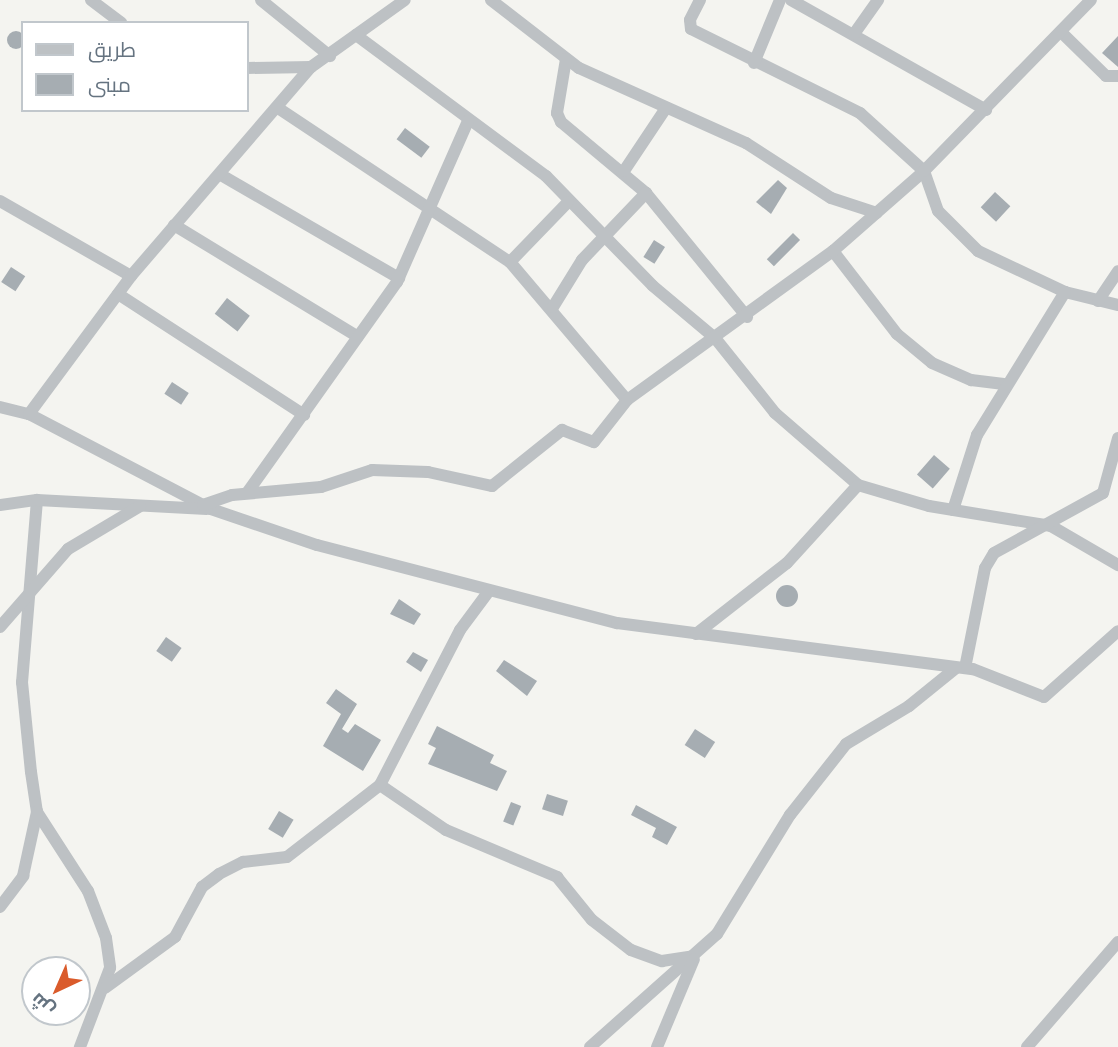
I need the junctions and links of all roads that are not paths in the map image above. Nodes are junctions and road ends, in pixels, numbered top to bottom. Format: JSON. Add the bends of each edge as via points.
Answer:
{"nodes":[{"id":1,"x":91,"y":0,"type":"edge"},
{"id":2,"x":261,"y":0,"type":"edge"},
{"id":3,"x":386,"y":0,"type":"edge"},
{"id":4,"x":405,"y":0,"type":"edge"},
{"id":5,"x":491,"y":0,"type":"edge"},
{"id":6,"x":700,"y":0,"type":"edge"},
{"id":7,"x":780,"y":0,"type":"edge"},
{"id":8,"x":791,"y":0,"type":"edge"},
{"id":9,"x":878,"y":0,"type":"edge"},
{"id":10,"x":1091,"y":0,"type":"edge"},
{"id":11,"x":386,"y":16,"type":"junction"},
{"id":12,"x":118,"y":21,"type":"edge"},
{"id":13,"x":1061,"y":32,"type":"junction"},
{"id":14,"x":854,"y":34,"type":"junction"},
{"id":15,"x":356,"y":35,"type":"junction"},
{"id":16,"x":330,"y":56,"type":"junction"},
{"id":17,"x":566,"y":59,"type":"junction"},
{"id":18,"x":754,"y":63,"type":"junction"},
{"id":19,"x":311,"y":67,"type":"junction"},
{"id":20,"x":248,"y":68,"type":"edge"},
{"id":21,"x":1118,"y":76,"type":"edge"},
{"id":22,"x":278,"y":108,"type":"junction"},
{"id":23,"x":666,"y":108,"type":"junction"},
{"id":24,"x":986,"y":110,"type":"junction"},
{"id":25,"x":468,"y":121,"type":"junction"},
{"id":26,"x":624,"y":171,"type":"junction"},
{"id":27,"x":924,"y":171,"type":"junction"},
{"id":28,"x":220,"y":175,"type":"junction"},
{"id":29,"x":646,"y":192,"type":"junction"},
{"id":30,"x":0,"y":201,"type":"edge"},
{"id":31,"x":568,"y":202,"type":"junction"},
{"id":32,"x":428,"y":209,"type":"junction"},
{"id":33,"x":877,"y":213,"type":"junction"},
{"id":34,"x":174,"y":225,"type":"junction"},
{"id":35,"x":604,"y":238,"type":"junction"},
{"id":36,"x":832,"y":251,"type":"junction"},
{"id":37,"x":510,"y":262,"type":"junction"},
{"id":38,"x":1118,"y":271,"type":"edge"},
{"id":39,"x":131,"y":276,"type":"junction"},
{"id":40,"x":399,"y":278,"type":"junction"},
{"id":41,"x":1065,"y":292,"type":"junction"},
{"id":42,"x":118,"y":294,"type":"junction"},
{"id":43,"x":1098,"y":301,"type":"junction"},
{"id":44,"x":1118,"y":304,"type":"edge"},
{"id":45,"x":552,"y":307,"type":"junction"},
{"id":46,"x":747,"y":317,"type":"junction"},
{"id":47,"x":358,"y":337,"type":"junction"},
{"id":48,"x":715,"y":338,"type":"junction"},
{"id":49,"x":1004,"y":384,"type":"junction"},
{"id":50,"x":627,"y":400,"type":"junction"},
{"id":51,"x":0,"y":407,"type":"edge"},
{"id":52,"x":29,"y":414,"type":"junction"},
{"id":53,"x":303,"y":415,"type":"junction"},
{"id":54,"x":1118,"y":438,"type":"edge"},
{"id":55,"x":858,"y":485,"type":"junction"},
{"id":56,"x":247,"y":493,"type":"junction"},
{"id":57,"x":37,"y":500,"type":"junction"},
{"id":58,"x":0,"y":505,"type":"edge"},
{"id":59,"x":140,"y":505,"type":"junction"},
{"id":60,"x":207,"y":507,"type":"junction"},
{"id":61,"x":953,"y":510,"type":"junction"},
{"id":62,"x":1051,"y":526,"type":"junction"},
{"id":63,"x":1118,"y":565,"type":"edge"},
{"id":64,"x":489,"y":591,"type":"junction"},
{"id":65,"x":32,"y":592,"type":"junction"},
{"id":66,"x":0,"y":627,"type":"edge"},
{"id":67,"x":1118,"y":631,"type":"edge"},
{"id":68,"x":696,"y":634,"type":"junction"},
{"id":69,"x":960,"y":668,"type":"junction"},
{"id":70,"x":380,"y":785,"type":"junction"},
{"id":71,"x":37,"y":812,"type":"junction"},
{"id":72,"x":0,"y":907,"type":"edge"},
{"id":73,"x":1118,"y":942,"type":"edge"},
{"id":74,"x":695,"y":955,"type":"junction"},
{"id":75,"x":105,"y":988,"type":"junction"},
{"id":76,"x":80,"y":1047,"type":"edge"},
{"id":77,"x":590,"y":1047,"type":"edge"},
{"id":78,"x":657,"y":1047,"type":"edge"},
{"id":79,"x":1027,"y":1047,"type":"edge"}],
"edges":[{"from":1,"to":12,"type":"street"},
{"from":2,"to":16,"type":"street"},
{"from":3,"to":11,"type":"street"},
{"from":4,"to":11,"type":"street"},
{"from":5,"to":17,"type":"street"},
{"from":6,"to":18,"type":"street","via":[[691,29]]},
{"from":7,"to":18,"type":"street"},
{"from":8,"to":14,"type":"street"},
{"from":9,"to":14,"type":"street"},
{"from":10,"to":13,"type":"street"},
{"from":11,"to":15,"type":"street"},
{"from":13,"to":21,"type":"street","via":[[1106,76]]},
{"from":13,"to":24,"type":"street"},
{"from":14,"to":24,"type":"street"},
{"from":15,"to":16,"type":"street"},
{"from":15,"to":25,"type":"street"},
{"from":16,"to":19,"type":"street"},
{"from":17,"to":23,"type":"street"},
{"from":17,"to":26,"type":"street","via":[[557,113],[561,121]]},
{"from":18,"to":27,"type":"street","via":[[842,100]]},
{"from":19,"to":20,"type":"street"},
{"from":19,"to":22,"type":"street"},
{"from":22,"to":28,"type":"street"},
{"from":22,"to":32,"type":"street"},
{"from":23,"to":26,"type":"street"},
{"from":23,"to":33,"type":"street","via":[[766,154],[823,195]]},
{"from":24,"to":27,"type":"street"},
{"from":25,"to":31,"type":"street","via":[[538,168]]},
{"from":25,"to":32,"type":"street"},
{"from":26,"to":29,"type":"street"},
{"from":27,"to":33,"type":"street"},
{"from":27,"to":41,"type":"street","via":[[938,211],[978,251]]},
{"from":28,"to":34,"type":"street"},
{"from":28,"to":40,"type":"street"},
{"from":29,"to":35,"type":"street"},
{"from":29,"to":46,"type":"street"},
{"from":30,"to":39,"type":"street"},
{"from":31,"to":35,"type":"street"},
{"from":31,"to":37,"type":"street"},
{"from":32,"to":37,"type":"street"},
{"from":32,"to":40,"type":"street"},
{"from":33,"to":36,"type":"street"},
{"from":34,"to":39,"type":"street"},
{"from":34,"to":47,"type":"street"},
{"from":35,"to":45,"type":"street","via":[[582,260]]},
{"from":35,"to":48,"type":"street"},
{"from":36,"to":46,"type":"street"},
{"from":36,"to":49,"type":"street","via":[[897,334],[932,363],[971,380]]},
{"from":37,"to":45,"type":"street"},
{"from":38,"to":43,"type":"street"},
{"from":39,"to":42,"type":"street"},
{"from":40,"to":47,"type":"street"},
{"from":41,"to":43,"type":"street"},
{"from":41,"to":49,"type":"street"},
{"from":42,"to":52,"type":"street"},
{"from":42,"to":53,"type":"street"},
{"from":43,"to":44,"type":"street"},
{"from":45,"to":50,"type":"street","via":[[586,358]]},
{"from":46,"to":48,"type":"street"},
{"from":47,"to":53,"type":"street"},
{"from":48,"to":50,"type":"street"},
{"from":48,"to":55,"type":"street","via":[[775,413]]},
{"from":49,"to":61,"type":"street","via":[[977,435]]},
{"from":50,"to":56,"type":"street","via":[[594,442],[562,430],[492,486],[428,472],[372,470],[321,487]]},
{"from":51,"to":52,"type":"street"},
{"from":52,"to":60,"type":"street"},
{"from":53,"to":56,"type":"street"},
{"from":54,"to":62,"type":"street","via":[[1103,493]]},
{"from":55,"to":61,"type":"street"},
{"from":55,"to":68,"type":"street","via":[[787,563]]},
{"from":56,"to":60,"type":"street"},
{"from":57,"to":58,"type":"street"},
{"from":57,"to":59,"type":"street"},
{"from":57,"to":65,"type":"street"},
{"from":59,"to":60,"type":"street"},
{"from":59,"to":65,"type":"street","via":[[68,550]]},
{"from":60,"to":64,"type":"street","via":[[317,545]]},
{"from":61,"to":62,"type":"street"},
{"from":62,"to":63,"type":"street"},
{"from":62,"to":69,"type":"street","via":[[994,553],[985,568]]},
{"from":64,"to":68,"type":"street","via":[[617,623]]},
{"from":64,"to":70,"type":"street","via":[[460,630]]},
{"from":65,"to":66,"type":"street"},
{"from":65,"to":71,"type":"street","via":[[22,682]]},
{"from":67,"to":69,"type":"street","via":[[1044,697]]},
{"from":68,"to":69,"type":"street"},
{"from":69,"to":74,"type":"street","via":[[846,744],[790,815],[717,934]]},
{"from":70,"to":74,"type":"street","via":[[446,830],[557,877],[592,920],[631,950],[662,961]]},
{"from":70,"to":75,"type":"street","via":[[287,857],[243,862],[219,874],[202,887],[174,937]]},
{"from":71,"to":72,"type":"street","via":[[23,876]]},
{"from":71,"to":75,"type":"street","via":[[88,891],[106,938],[110,968]]},
{"from":73,"to":79,"type":"street"},
{"from":74,"to":77,"type":"street"},
{"from":74,"to":78,"type":"street"},
{"from":75,"to":76,"type":"street"}]}
